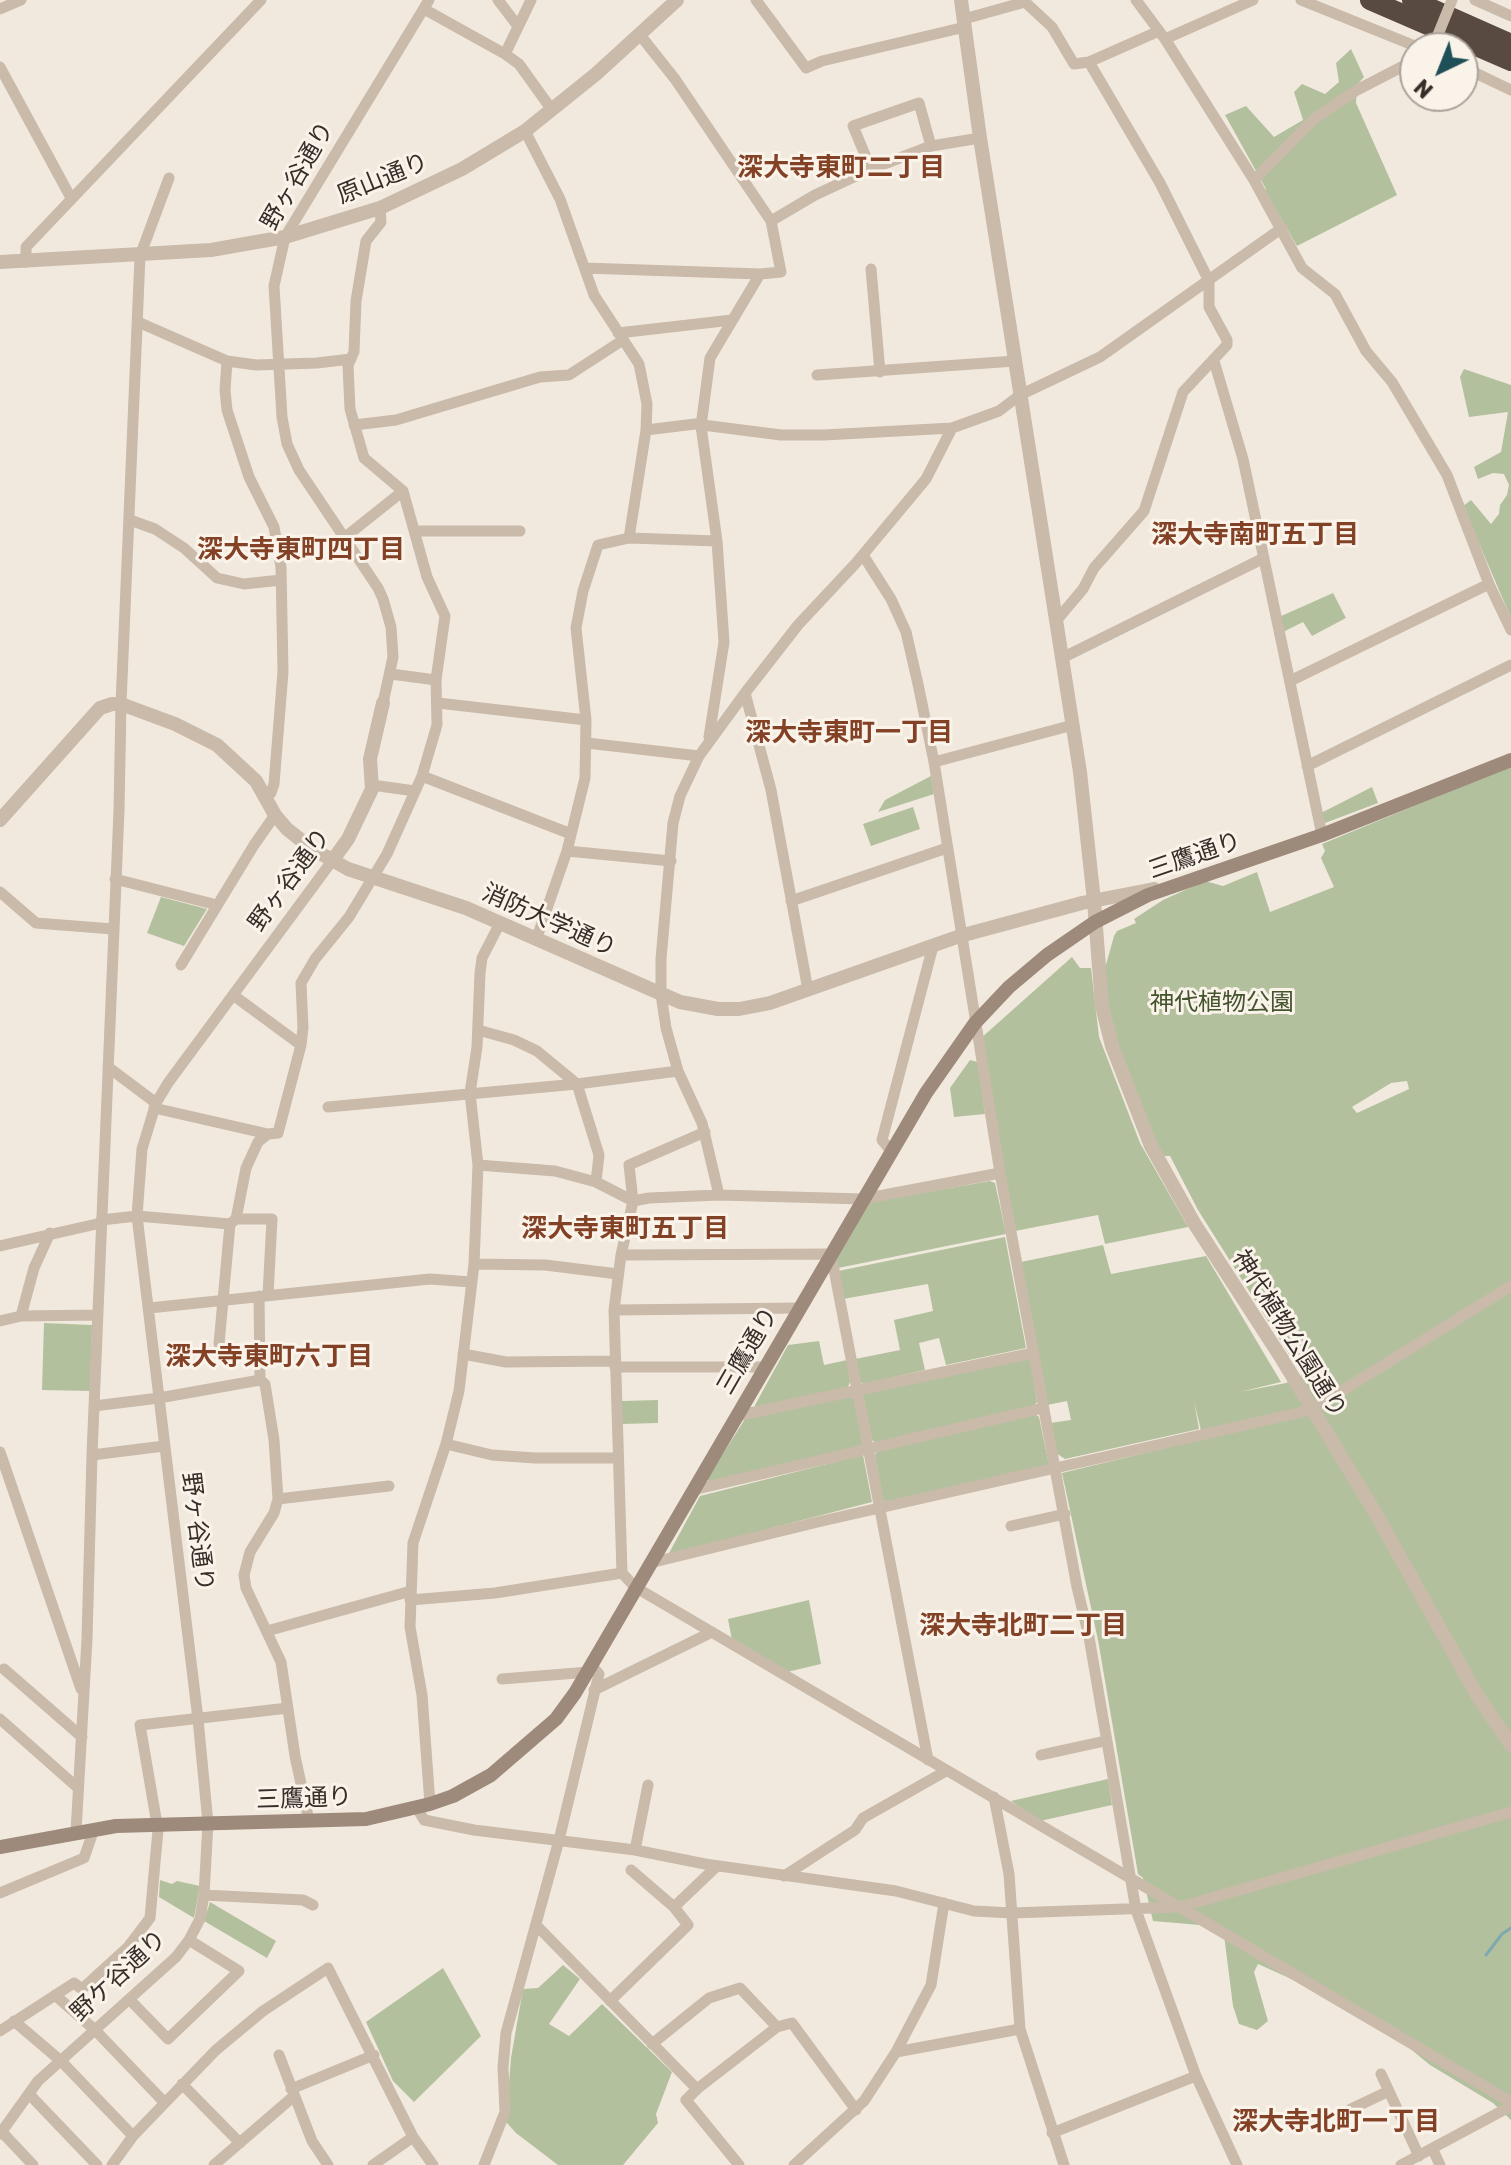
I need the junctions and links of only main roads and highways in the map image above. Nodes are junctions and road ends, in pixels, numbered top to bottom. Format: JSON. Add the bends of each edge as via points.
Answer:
{"nodes":[{"id":1,"x":1370,"y":0,"type":"edge"},
{"id":2,"x":1412,"y":0,"type":"edge"},
{"id":3,"x":1511,"y":44,"type":"edge"},
{"id":4,"x":1511,"y":61,"type":"edge"},
{"id":5,"x":1511,"y":760,"type":"edge"},
{"id":6,"x":0,"y":1847,"type":"edge"}],
"edges":[{"from":1,"to":4,"type":"highway"},
{"from":2,"to":3,"type":"highway"},
{"from":5,"to":6,"type":"main road","name":"三鷹通り","via":[[1135,901],[1095,922],[1029,970],[975,1023],[891,1151],[590,1669],[556,1719],[512,1759],[473,1786],[424,1806],[366,1819],[157,1824],[94,1829]]}]}
